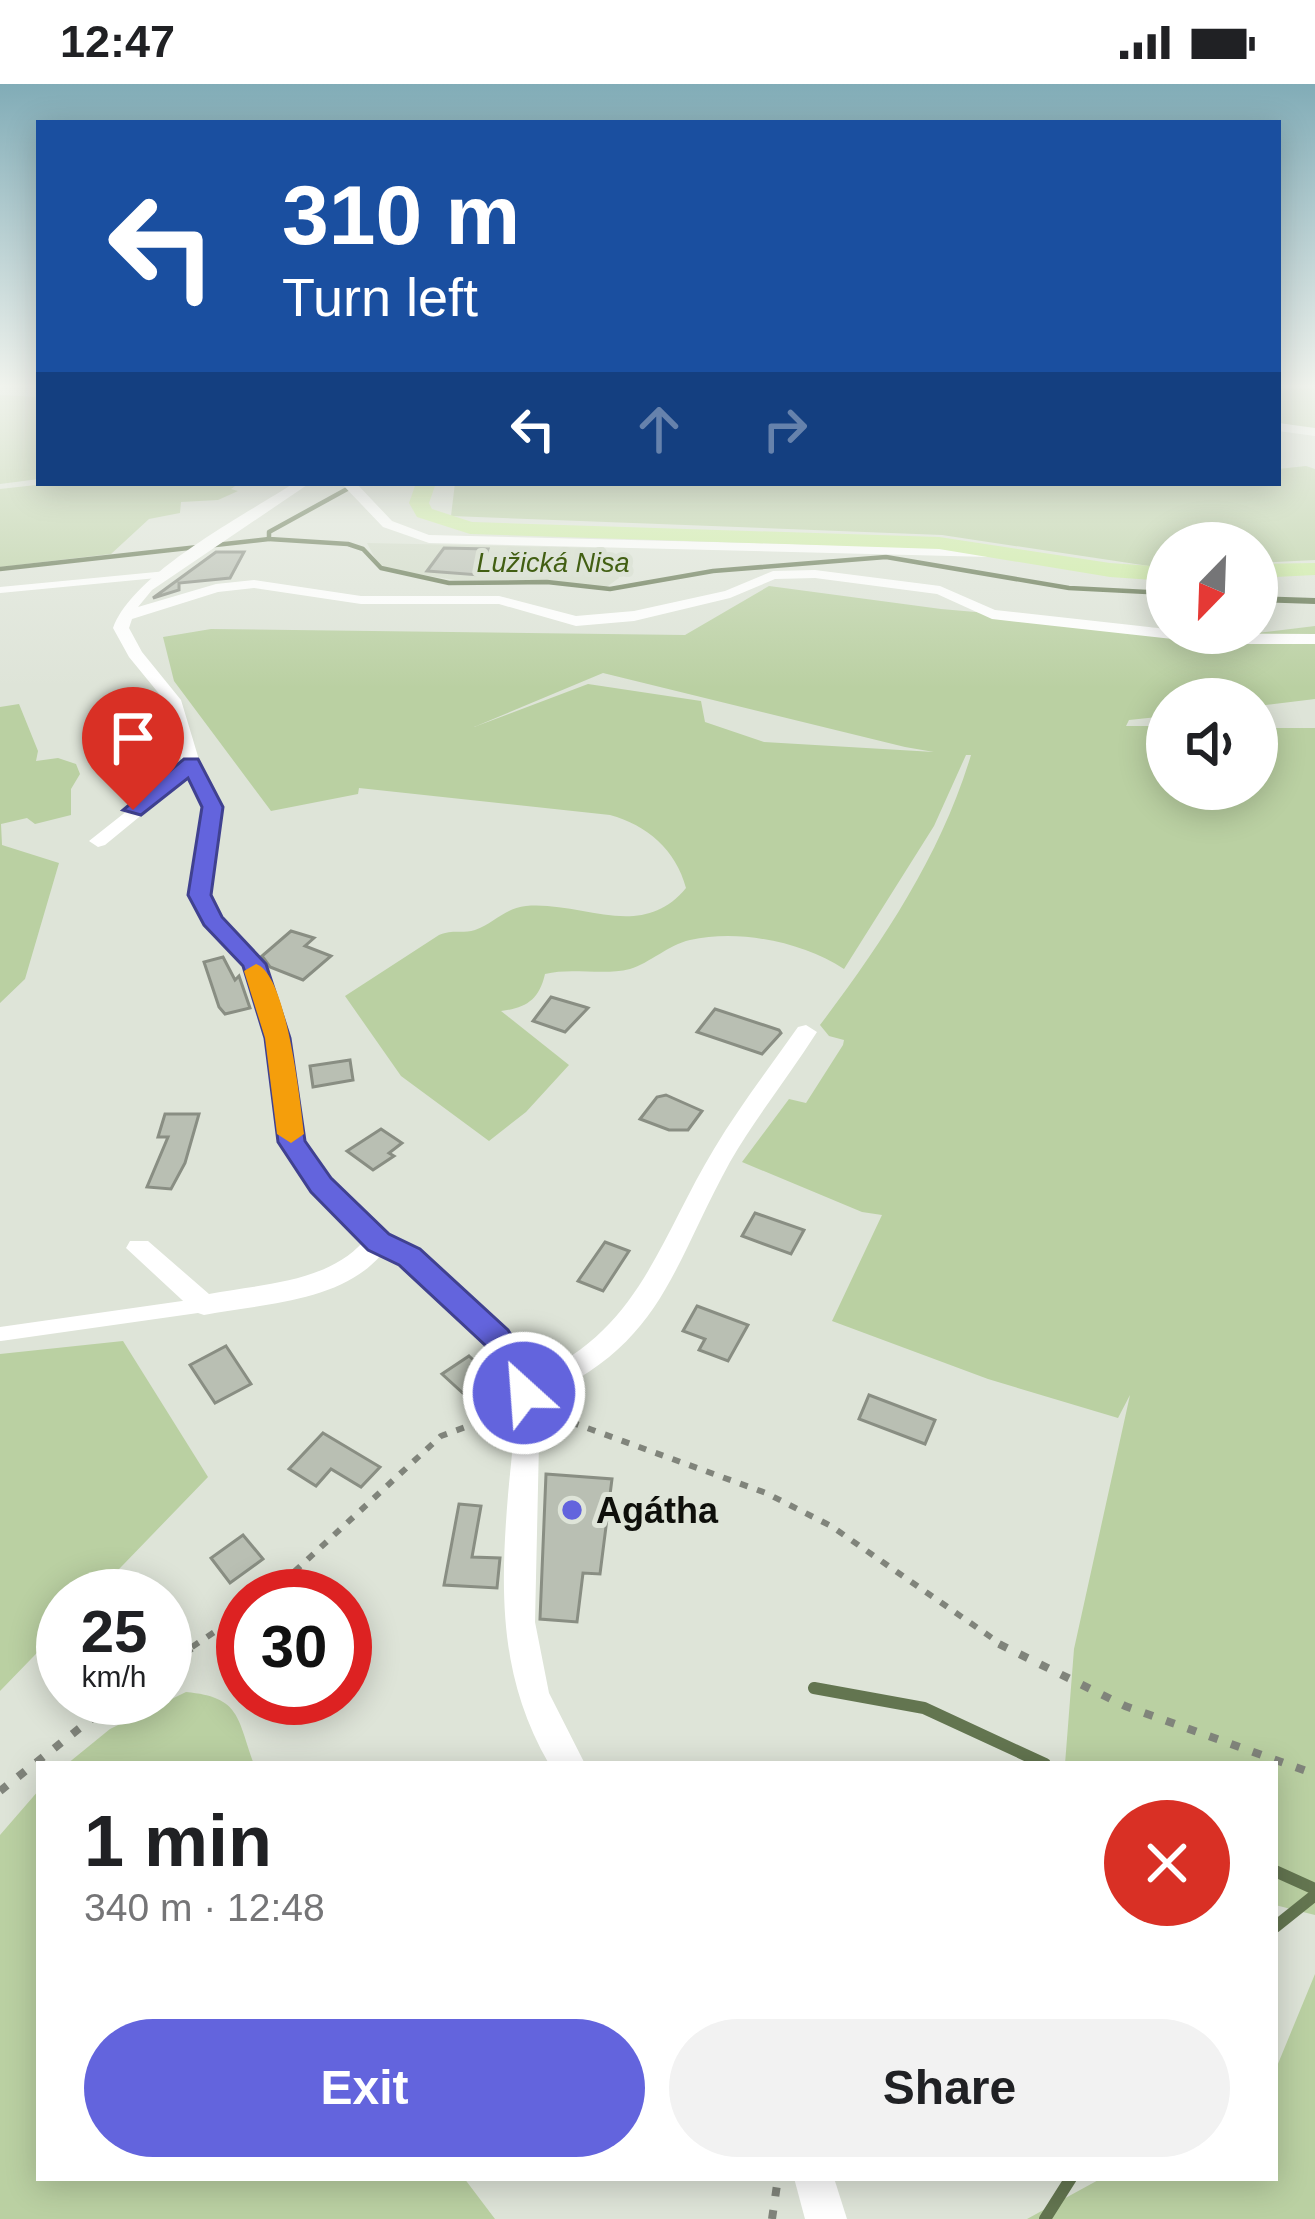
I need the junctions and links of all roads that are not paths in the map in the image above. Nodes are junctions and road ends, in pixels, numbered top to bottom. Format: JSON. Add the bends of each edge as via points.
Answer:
{"nodes":[{"id":1,"x":295,"y":489,"type":"edge"},
{"id":2,"x":353,"y":489,"type":"edge"},
{"id":3,"x":424,"y":489,"type":"edge"},
{"id":4,"x":910,"y":551,"type":"junction"},
{"id":5,"x":1048,"y":557,"type":"junction"},
{"id":6,"x":1315,"y":569,"type":"edge"},
{"id":7,"x":1278,"y":570,"type":"edge"},
{"id":8,"x":1146,"y":573,"type":"edge"},
{"id":9,"x":166,"y":574,"type":"junction"},
{"id":10,"x":848,"y":576,"type":"junction"},
{"id":11,"x":0,"y":590,"type":"edge"},
{"id":12,"x":125,"y":616,"type":"junction"},
{"id":13,"x":1315,"y":639,"type":"edge"},
{"id":14,"x":191,"y":763,"type":"junction"},
{"id":15,"x":98,"y":841,"type":"dead end"},
{"id":16,"x":806,"y":1033,"type":"dead end"},
{"id":17,"x":378,"y":1242,"type":"junction"},
{"id":18,"x":139,"y":1248,"type":"dead end"},
{"id":19,"x":204,"y":1305,"type":"junction"},
{"id":20,"x":0,"y":1334,"type":"edge"},
{"id":21,"x":526,"y":1402,"type":"junction"},
{"id":22,"x":567,"y":1761,"type":"edge"},
{"id":23,"x":815,"y":2181,"type":"edge"},
{"id":24,"x":826,"y":2219,"type":"edge"}],
"edges":[{"from":1,"to":9,"type":"street"},
{"from":2,"to":4,"type":"street","via":[[397,532],[428,539]]},
{"from":3,"to":5,"type":"main road","via":[[424,513],[470,528],[939,542]]},
{"from":4,"to":5,"type":"street"},
{"from":4,"to":10,"type":"street"},
{"from":5,"to":8,"type":"main road"},
{"from":6,"to":7,"type":"main road"},
{"from":9,"to":11,"type":"lane"},
{"from":9,"to":12,"type":"street"},
{"from":10,"to":12,"type":"street","via":[[772,575],[730,594],[576,621],[499,600],[361,600],[254,584]]},
{"from":10,"to":13,"type":"street","via":[[940,590],[992,614],[1218,639]]},
{"from":12,"to":14,"type":"street","via":[[121,628],[135,654],[173,700]]},
{"from":14,"to":15,"type":"street"},
{"from":14,"to":17,"type":"street","via":[[213,807],[200,895],[254,964],[278,1038],[292,1142],[321,1185]]},
{"from":16,"to":21,"type":"street","via":[[722,1156],[639,1316]]},
{"from":17,"to":19,"type":"street","via":[[355,1268],[317,1283]]},
{"from":17,"to":21,"type":"street","via":[[410,1257],[497,1338]]},
{"from":18,"to":19,"type":"street"},
{"from":19,"to":20,"type":"lane"},
{"from":21,"to":22,"type":"street","via":[[514,1612],[522,1668]]},
{"from":23,"to":24,"type":"street"}]}
